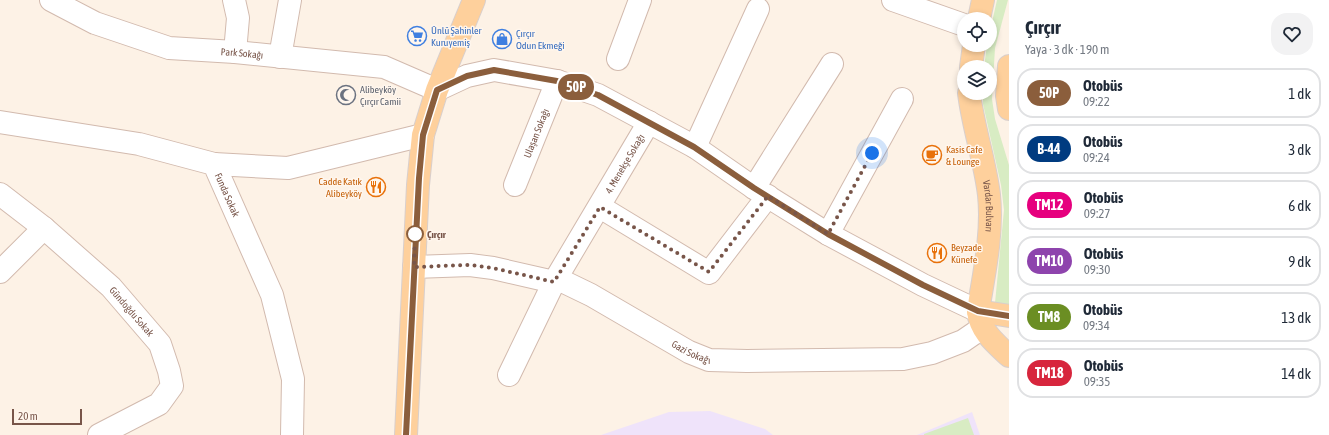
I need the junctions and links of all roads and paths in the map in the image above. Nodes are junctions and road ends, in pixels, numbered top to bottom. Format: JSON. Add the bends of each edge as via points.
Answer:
{"nodes":[{"id":1,"x":51,"y":0,"type":"edge"},
{"id":2,"x":234,"y":0,"type":"edge"},
{"id":3,"x":290,"y":0,"type":"edge"},
{"id":4,"x":474,"y":0,"type":"edge"},
{"id":5,"x":640,"y":0,"type":"edge"},
{"id":6,"x":893,"y":0,"type":"edge"},
{"id":7,"x":983,"y":0,"type":"edge"},
{"id":8,"x":758,"y":9,"type":"dead end"},
{"id":9,"x":980,"y":12,"type":"edge"},
{"id":10,"x":957,"y":23,"type":"edge"},
{"id":11,"x":235,"y":52,"type":"junction"},
{"id":12,"x":280,"y":57,"type":"junction"},
{"id":13,"x":618,"y":59,"type":"dead end"},
{"id":14,"x":832,"y":64,"type":"dead end"},
{"id":15,"x":1009,"y":66,"type":"edge"},
{"id":16,"x":557,"y":81,"type":"junction"},
{"id":17,"x":437,"y":90,"type":"junction"},
{"id":18,"x":902,"y":99,"type":"dead end"},
{"id":19,"x":970,"y":100,"type":"edge"},
{"id":20,"x":1009,"y":109,"type":"edge"},
{"id":21,"x":0,"y":122,"type":"edge"},
{"id":22,"x":649,"y":122,"type":"junction"},
{"id":23,"x":423,"y":135,"type":"junction"},
{"id":24,"x":694,"y":147,"type":"junction"},
{"id":25,"x":214,"y":164,"type":"junction"},
{"id":26,"x":514,"y":185,"type":"dead end"},
{"id":27,"x":761,"y":192,"type":"junction"},
{"id":28,"x":0,"y":194,"type":"edge"},
{"id":29,"x":600,"y":207,"type":"junction"},
{"id":30,"x":44,"y":228,"type":"junction"},
{"id":31,"x":828,"y":234,"type":"junction"},
{"id":32,"x":414,"y":267,"type":"junction"},
{"id":33,"x":0,"y":272,"type":"edge"},
{"id":34,"x":554,"y":282,"type":"junction"},
{"id":35,"x":1009,"y":316,"type":"edge"},
{"id":36,"x":980,"y":319,"type":"junction"},
{"id":37,"x":1009,"y":356,"type":"edge"},
{"id":38,"x":509,"y":375,"type":"dead end"},
{"id":39,"x":99,"y":435,"type":"edge"},
{"id":40,"x":292,"y":435,"type":"edge"},
{"id":41,"x":406,"y":435,"type":"edge"}],
"edges":[{"from":1,"to":11,"type":"street","name":"Park Sokağı","via":[[95,23],[169,48]]},
{"from":2,"to":11,"type":"street","via":[[238,18]]},
{"from":3,"to":12,"type":"street"},
{"from":4,"to":17,"type":"main road"},
{"from":5,"to":13,"type":"street"},
{"from":6,"to":10,"type":"street"},
{"from":7,"to":9,"type":"main road"},
{"from":8,"to":24,"type":"street"},
{"from":11,"to":12,"type":"street","name":"Park Sokağı"},
{"from":12,"to":17,"type":"street","name":"Park Sokağı","via":[[384,67]]},
{"from":14,"to":27,"type":"street"},
{"from":15,"to":20,"type":"main road"},
{"from":16,"to":17,"type":"street","via":[[494,70],[467,76]]},
{"from":16,"to":22,"type":"street","via":[[598,95]]},
{"from":16,"to":26,"type":"street","name":"Ulaşan Sokağı"},
{"from":17,"to":23,"type":"main road"},
{"from":18,"to":31,"type":"street"},
{"from":19,"to":36,"type":"main road","name":"Vardar Bulvarı","via":[[989,195],[988,239]]},
{"from":21,"to":25,"type":"street","name":"Funda Sokak","via":[[140,144]]},
{"from":22,"to":24,"type":"street"},
{"from":22,"to":29,"type":"street","name":"4. Menekşe Sokağı"},
{"from":23,"to":25,"type":"street","via":[[288,168]]},
{"from":23,"to":32,"type":"main road"},
{"from":24,"to":27,"type":"street"},
{"from":25,"to":40,"type":"street","name":"Funda Sokak","via":[[272,295],[293,379]]},
{"from":27,"to":29,"type":"street","via":[[709,272]]},
{"from":27,"to":31,"type":"street"},
{"from":28,"to":30,"type":"street","name":"Gündoğdu Sokak"},
{"from":29,"to":34,"type":"street","name":"4. Menekşe Sokağı"},
{"from":30,"to":33,"type":"street"},
{"from":30,"to":39,"type":"street","name":"Gündoğdu Sokak","via":[[112,287],[160,344],[169,371],[172,386],[159,404]]},
{"from":31,"to":36,"type":"street"},
{"from":32,"to":34,"type":"street","name":"Gazi Sokağı","via":[[470,265]]},
{"from":32,"to":41,"type":"main road"},
{"from":34,"to":36,"type":"street","name":"Gazi Sokağı","via":[[560,280],[591,295],[689,352],[709,360],[903,358],[932,353],[963,341]]},
{"from":34,"to":38,"type":"street","name":"4. Menekşe Sokağı"},
{"from":35,"to":36,"type":"main road"},
{"from":36,"to":37,"type":"main road"}]}
